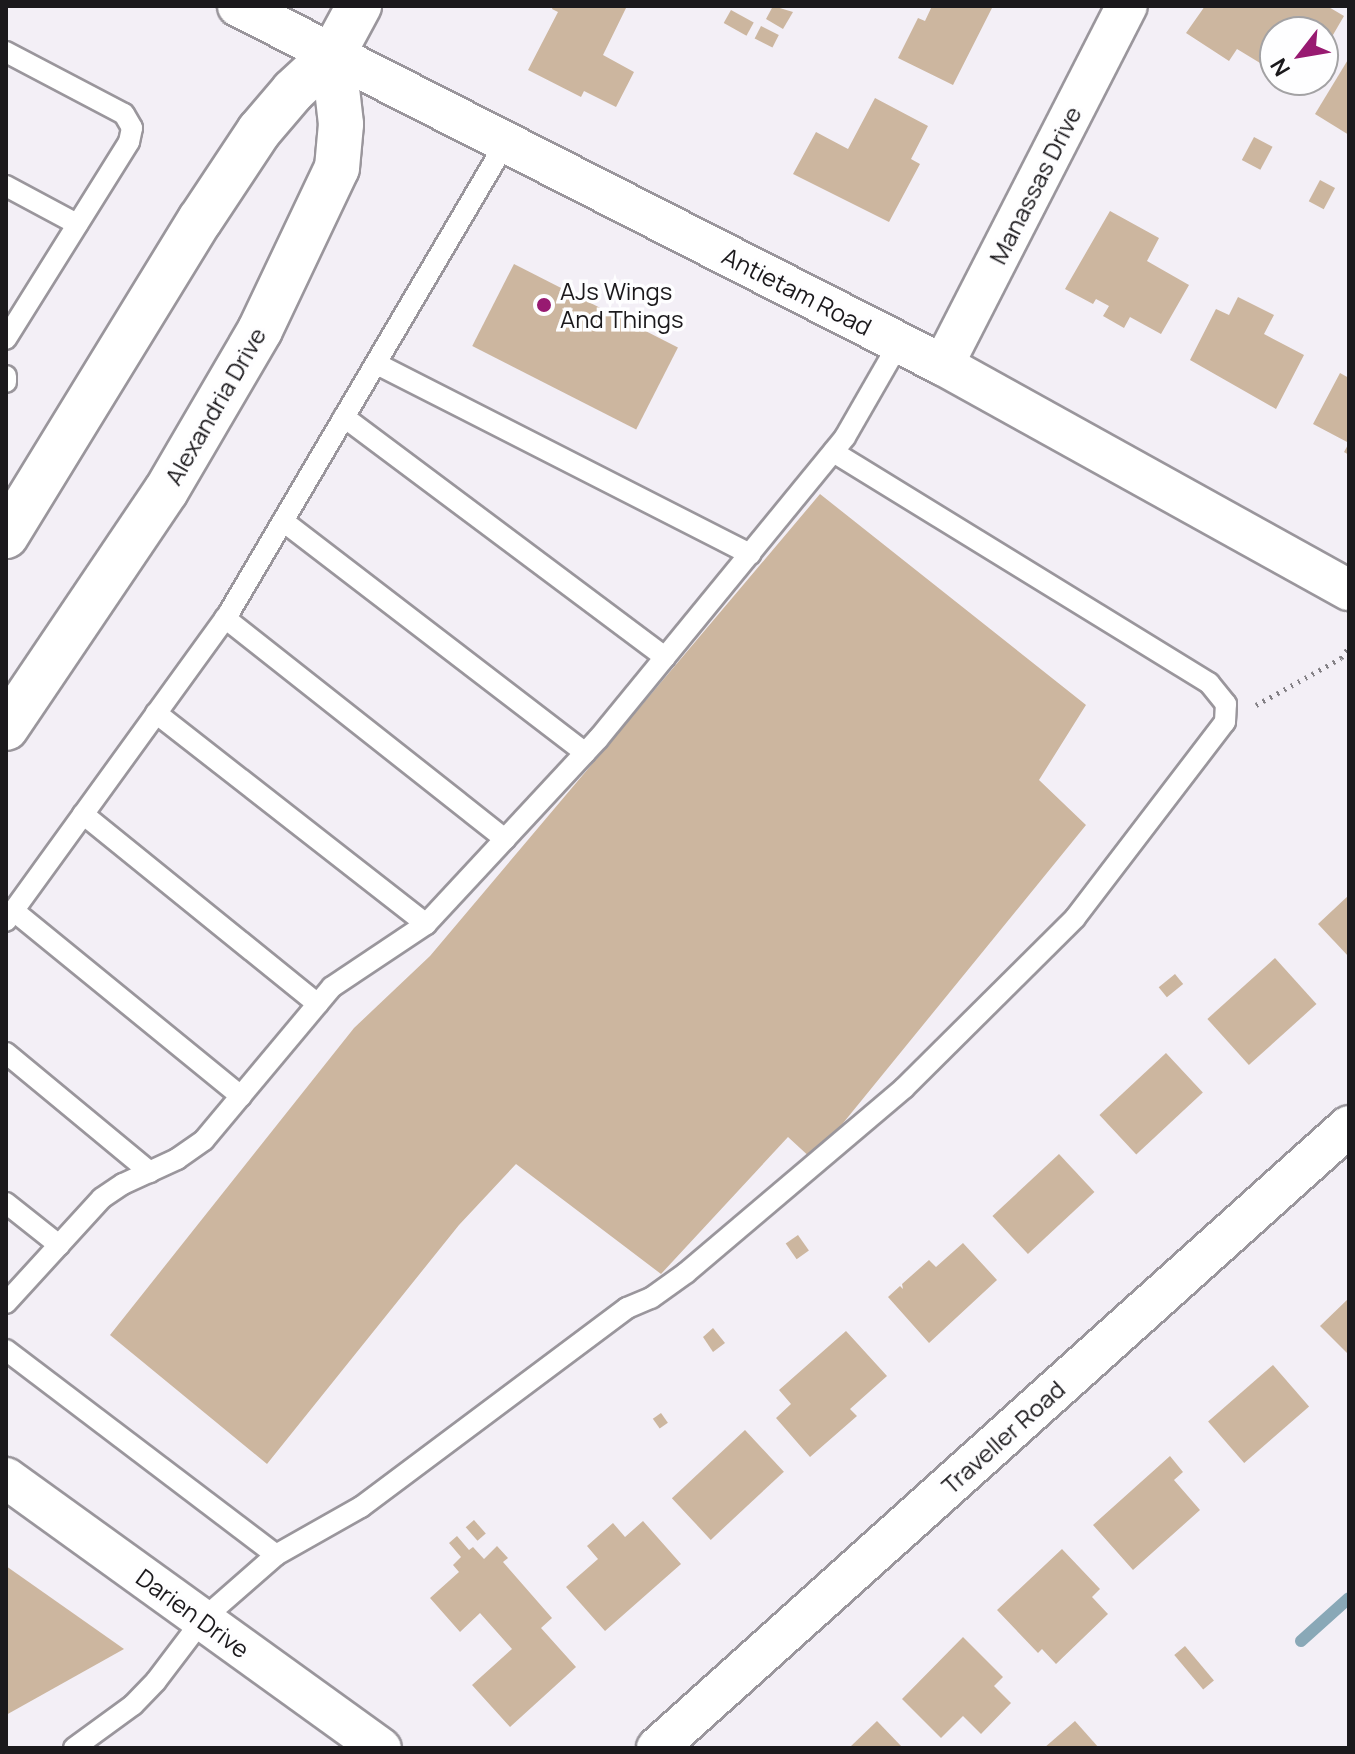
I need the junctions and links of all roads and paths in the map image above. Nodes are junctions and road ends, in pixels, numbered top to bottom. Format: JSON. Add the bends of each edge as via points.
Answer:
{"nodes":[{"id":1,"x":238,"y":6,"type":"edge"},
{"id":2,"x":359,"y":6,"type":"edge"},
{"id":3,"x":1127,"y":6,"type":"edge"},
{"id":4,"x":6,"y":52,"type":"edge"},
{"id":5,"x":333,"y":54,"type":"junction"},
{"id":6,"x":506,"y":142,"type":"junction"},
{"id":7,"x":6,"y":186,"type":"edge"},
{"id":8,"x":77,"y":224,"type":"junction"},
{"id":9,"x":10,"y":325,"type":"edge"},
{"id":10,"x":899,"y":343,"type":"junction"},
{"id":11,"x":377,"y":364,"type":"junction"},
{"id":12,"x":943,"y":365,"type":"junction"},
{"id":13,"x":344,"y":417,"type":"junction"},
{"id":14,"x":833,"y":452,"type":"junction"},
{"id":15,"x":283,"y":521,"type":"junction"},
{"id":16,"x":6,"y":536,"type":"edge"},
{"id":17,"x":750,"y":554,"type":"junction"},
{"id":18,"x":1349,"y":590,"type":"edge"},
{"id":19,"x":225,"y":618,"type":"junction"},
{"id":20,"x":1349,"y":647,"type":"edge"},
{"id":21,"x":665,"y":657,"type":"junction"},
{"id":22,"x":156,"y":713,"type":"junction"},
{"id":23,"x":1225,"y":722,"type":"junction"},
{"id":24,"x":6,"y":728,"type":"edge"},
{"id":25,"x":585,"y":753,"type":"junction"},
{"id":26,"x":83,"y":814,"type":"junction"},
{"id":27,"x":505,"y":839,"type":"junction"},
{"id":28,"x":10,"y":916,"type":"edge"},
{"id":29,"x":426,"y":924,"type":"junction"},
{"id":30,"x":318,"y":1004,"type":"junction"},
{"id":31,"x":6,"y":1053,"type":"edge"},
{"id":32,"x":241,"y":1096,"type":"junction"},
{"id":33,"x":1349,"y":1126,"type":"edge"},
{"id":34,"x":150,"y":1172,"type":"junction"},
{"id":35,"x":6,"y":1203,"type":"edge"},
{"id":36,"x":59,"y":1245,"type":"junction"},
{"id":37,"x":6,"y":1303,"type":"edge"},
{"id":38,"x":6,"y":1350,"type":"edge"},
{"id":39,"x":6,"y":1478,"type":"edge"},
{"id":40,"x":276,"y":1555,"type":"junction"},
{"id":41,"x":203,"y":1619,"type":"junction"},
{"id":42,"x":74,"y":1748,"type":"edge"},
{"id":43,"x":381,"y":1748,"type":"edge"},
{"id":44,"x":657,"y":1748,"type":"edge"}],
"edges":[{"from":1,"to":5,"type":"street","name":"Antietam Road"},
{"from":2,"to":5,"type":"main road"},
{"from":3,"to":12,"type":"street","name":"Manassas Drive"},
{"from":4,"to":8,"type":"lane","via":[[124,114],[132,128],[129,142]]},
{"from":5,"to":6,"type":"street","name":"Antietam Road"},
{"from":5,"to":16,"type":"main road","via":[[259,131]]},
{"from":5,"to":24,"type":"main road","name":"Alexandria Drive","via":[[341,124],[337,168],[260,330],[166,491]]},
{"from":6,"to":10,"type":"street","name":"Antietam Road"},
{"from":6,"to":11,"type":"lane"},
{"from":7,"to":8,"type":"lane"},
{"from":8,"to":9,"type":"lane"},
{"from":10,"to":12,"type":"street","name":"Antietam Road"},
{"from":10,"to":14,"type":"lane"},
{"from":11,"to":13,"type":"lane"},
{"from":11,"to":17,"type":"lane"},
{"from":12,"to":18,"type":"street","name":"Antietam Road"},
{"from":13,"to":15,"type":"lane"},
{"from":13,"to":21,"type":"lane"},
{"from":14,"to":17,"type":"lane"},
{"from":14,"to":23,"type":"lane","via":[[1209,683],[1226,704]]},
{"from":15,"to":19,"type":"lane"},
{"from":15,"to":25,"type":"lane"},
{"from":17,"to":21,"type":"lane"},
{"from":19,"to":22,"type":"lane"},
{"from":19,"to":27,"type":"lane"},
{"from":20,"to":23,"type":"path","via":[[1341,658]]},
{"from":21,"to":25,"type":"lane"},
{"from":22,"to":26,"type":"lane"},
{"from":22,"to":29,"type":"lane"},
{"from":23,"to":40,"type":"lane","via":[[1075,918],[904,1088],[686,1273],[627,1308],[361,1507]]},
{"from":25,"to":27,"type":"lane"},
{"from":26,"to":28,"type":"lane"},
{"from":26,"to":30,"type":"lane"},
{"from":27,"to":29,"type":"lane"},
{"from":28,"to":32,"type":"lane"},
{"from":29,"to":30,"type":"lane","via":[[346,976]]},
{"from":30,"to":32,"type":"lane"},
{"from":31,"to":34,"type":"lane"},
{"from":32,"to":34,"type":"lane","via":[[204,1140]]},
{"from":33,"to":44,"type":"street","name":"Traveller Road"},
{"from":34,"to":36,"type":"lane","via":[[102,1198]]},
{"from":35,"to":36,"type":"lane"},
{"from":36,"to":37,"type":"lane"},
{"from":38,"to":40,"type":"lane"},
{"from":39,"to":41,"type":"street","name":"Darien Drive"},
{"from":40,"to":41,"type":"lane"},
{"from":41,"to":42,"type":"lane","via":[[133,1705]]},
{"from":41,"to":43,"type":"street","name":"Darien Drive"}]}
